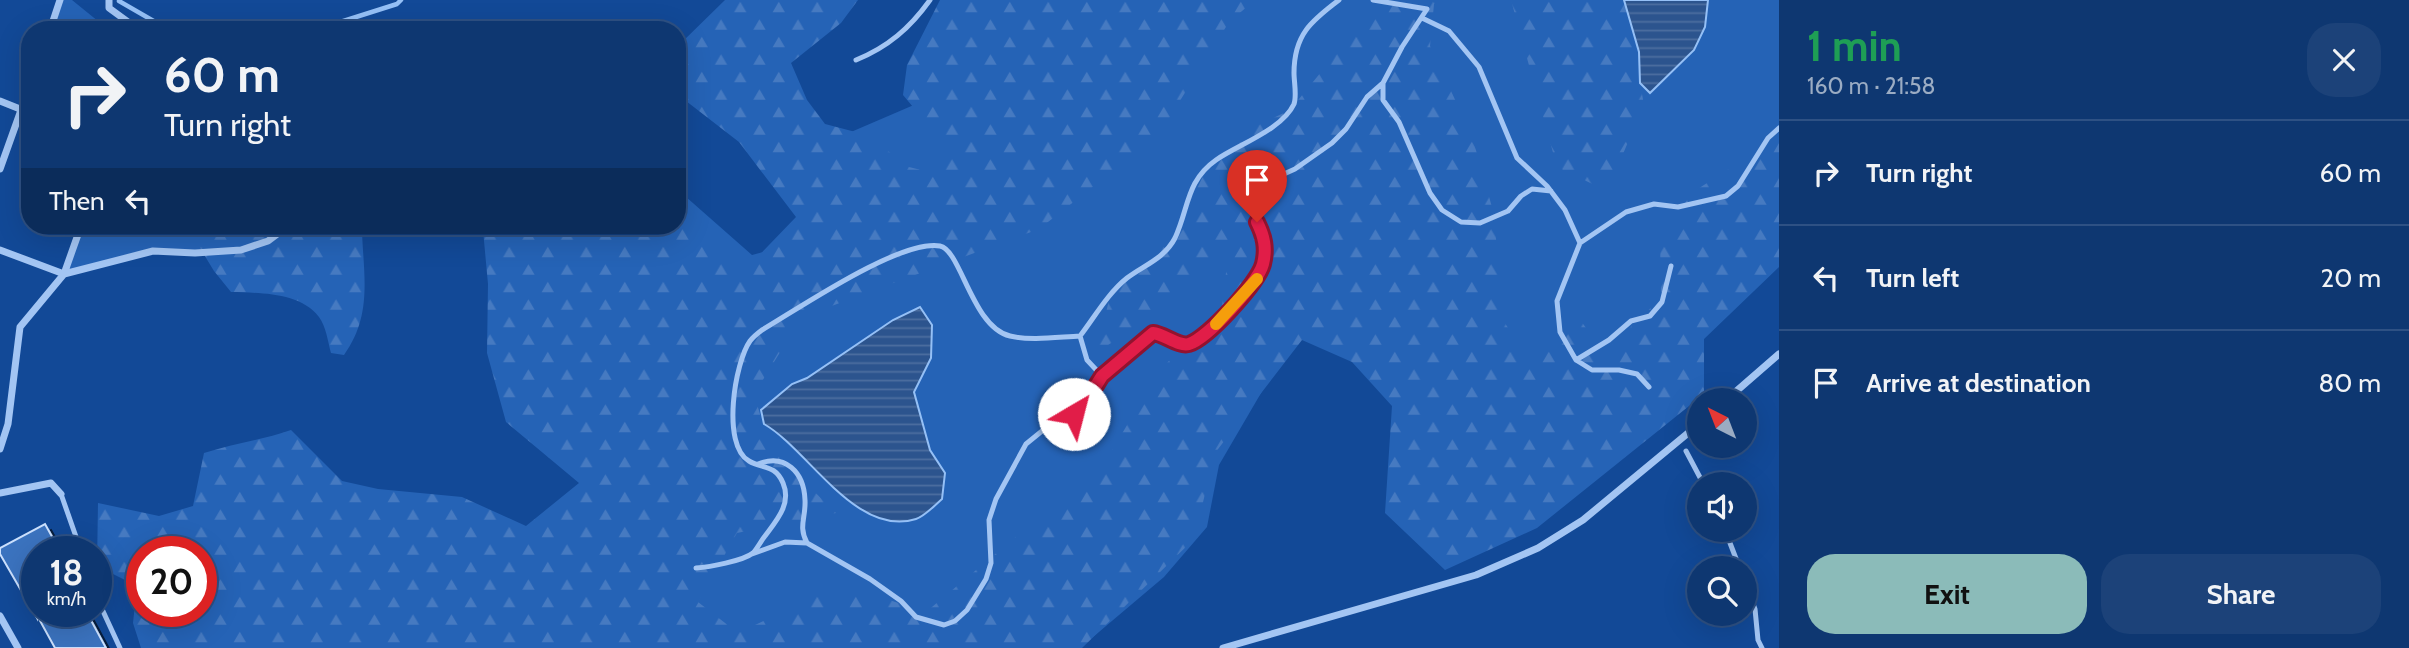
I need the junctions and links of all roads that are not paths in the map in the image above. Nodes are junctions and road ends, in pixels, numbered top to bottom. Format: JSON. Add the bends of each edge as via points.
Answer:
{"nodes":[{"id":1,"x":60,"y":0,"type":"edge"},
{"id":2,"x":109,"y":0,"type":"edge"},
{"id":3,"x":930,"y":0,"type":"edge"},
{"id":4,"x":1339,"y":0,"type":"edge"},
{"id":5,"x":1373,"y":0,"type":"edge"},
{"id":6,"x":1422,"y":18,"type":"junction"},
{"id":7,"x":53,"y":21,"type":"edge"},
{"id":8,"x":126,"y":21,"type":"edge"},
{"id":9,"x":856,"y":60,"type":"dead end"},
{"id":10,"x":1383,"y":83,"type":"junction"},
{"id":11,"x":0,"y":102,"type":"edge"},
{"id":12,"x":21,"y":110,"type":"joint"},
{"id":13,"x":1779,"y":128,"type":"edge"},
{"id":14,"x":0,"y":169,"type":"edge"},
{"id":15,"x":1551,"y":191,"type":"junction"},
{"id":16,"x":78,"y":235,"type":"edge"},
{"id":17,"x":276,"y":235,"type":"edge"},
{"id":18,"x":1580,"y":243,"type":"junction"},
{"id":19,"x":0,"y":250,"type":"edge"},
{"id":20,"x":1671,"y":266,"type":"dead end"},
{"id":21,"x":64,"y":274,"type":"junction"},
{"id":22,"x":1080,"y":337,"type":"junction"},
{"id":23,"x":1779,"y":354,"type":"edge"},
{"id":24,"x":1576,"y":360,"type":"junction"},
{"id":25,"x":1102,"y":376,"type":"junction"},
{"id":26,"x":1649,"y":387,"type":"dead end"},
{"id":27,"x":1740,"y":388,"type":"edge"},
{"id":28,"x":0,"y":397,"type":"edge"},
{"id":29,"x":10,"y":401,"type":"junction"},
{"id":30,"x":1687,"y":434,"type":"edge"},
{"id":31,"x":0,"y":450,"type":"edge"},
{"id":32,"x":1686,"y":451,"type":"dead end"},
{"id":33,"x":758,"y":464,"type":"junction"},
{"id":34,"x":1697,"y":472,"type":"edge"},
{"id":35,"x":0,"y":494,"type":"edge"},
{"id":36,"x":61,"y":494,"type":"joint"},
{"id":37,"x":76,"y":536,"type":"edge"},
{"id":38,"x":807,"y":544,"type":"junction"},
{"id":39,"x":752,"y":554,"type":"junction"},
{"id":40,"x":696,"y":568,"type":"dead end"},
{"id":41,"x":0,"y":616,"type":"edge"},
{"id":42,"x":1757,"y":626,"type":"edge"},
{"id":43,"x":110,"y":627,"type":"edge"},
{"id":44,"x":18,"y":648,"type":"edge"},
{"id":45,"x":120,"y":648,"type":"edge"},
{"id":46,"x":1223,"y":648,"type":"edge"},
{"id":47,"x":1762,"y":648,"type":"edge"}],
"edges":[{"from":1,"to":7,"type":"street"},
{"from":2,"to":8,"type":"street","via":[[108,8]]},
{"from":3,"to":9,"type":"lane","via":[[906,30],[880,50]]},
{"from":4,"to":22,"type":"lane","via":[[1311,21],[1296,47],[1295,103],[1287,114],[1200,174],[1165,253],[1126,279]]},
{"from":5,"to":6,"type":"lane","via":[[1427,9]]},
{"from":6,"to":10,"type":"lane"},
{"from":6,"to":15,"type":"lane","via":[[1449,31],[1463,45],[1479,67],[1517,158]]},
{"from":10,"to":15,"type":"lane","via":[[1383,100],[1399,122],[1442,210],[1461,222],[1480,223],[1508,211],[1532,189]]},
{"from":10,"to":25,"type":"lane","via":[[1332,143],[1251,195],[1250,206],[1265,238],[1263,264],[1257,278],[1218,323],[1190,344],[1153,333]]},
{"from":11,"to":12,"type":"street"},
{"from":12,"to":14,"type":"street"},
{"from":13,"to":18,"type":"lane","via":[[1726,196],[1626,212]]},
{"from":15,"to":18,"type":"lane"},
{"from":16,"to":21,"type":"street"},
{"from":17,"to":21,"type":"street","via":[[241,250],[153,251]]},
{"from":18,"to":24,"type":"lane","via":[[1558,301],[1560,332]]},
{"from":19,"to":21,"type":"street"},
{"from":20,"to":24,"type":"lane","via":[[1662,302],[1650,316],[1631,321]]},
{"from":21,"to":29,"type":"street","via":[[20,327]]},
{"from":22,"to":25,"type":"lane","via":[[1087,360]]},
{"from":22,"to":33,"type":"lane","via":[[1009,336],[994,327],[974,303],[951,253],[942,246],[896,254],[750,341],[740,363],[732,433],[748,461]]},
{"from":23,"to":27,"type":"street"},
{"from":24,"to":26,"type":"lane","via":[[1592,369],[1637,374]]},
{"from":25,"to":38,"type":"lane","via":[[1074,414],[1026,444],[989,520],[991,563],[986,579],[956,621],[944,625],[916,617],[870,579]]},
{"from":28,"to":29,"type":"street"},
{"from":29,"to":31,"type":"street"},
{"from":30,"to":46,"type":"street","via":[[1583,520],[1538,548],[1476,575]]},
{"from":32,"to":34,"type":"lane"},
{"from":33,"to":38,"type":"lane","via":[[781,460],[803,485],[806,502],[801,532]]},
{"from":33,"to":39,"type":"lane","via":[[783,482],[786,497],[783,511]]},
{"from":35,"to":36,"type":"street","via":[[51,482]]},
{"from":36,"to":37,"type":"lane"},
{"from":38,"to":39,"type":"lane","via":[[786,542]]},
{"from":39,"to":40,"type":"lane"},
{"from":41,"to":44,"type":"street"},
{"from":42,"to":47,"type":"lane"},
{"from":43,"to":45,"type":"lane"}]}
